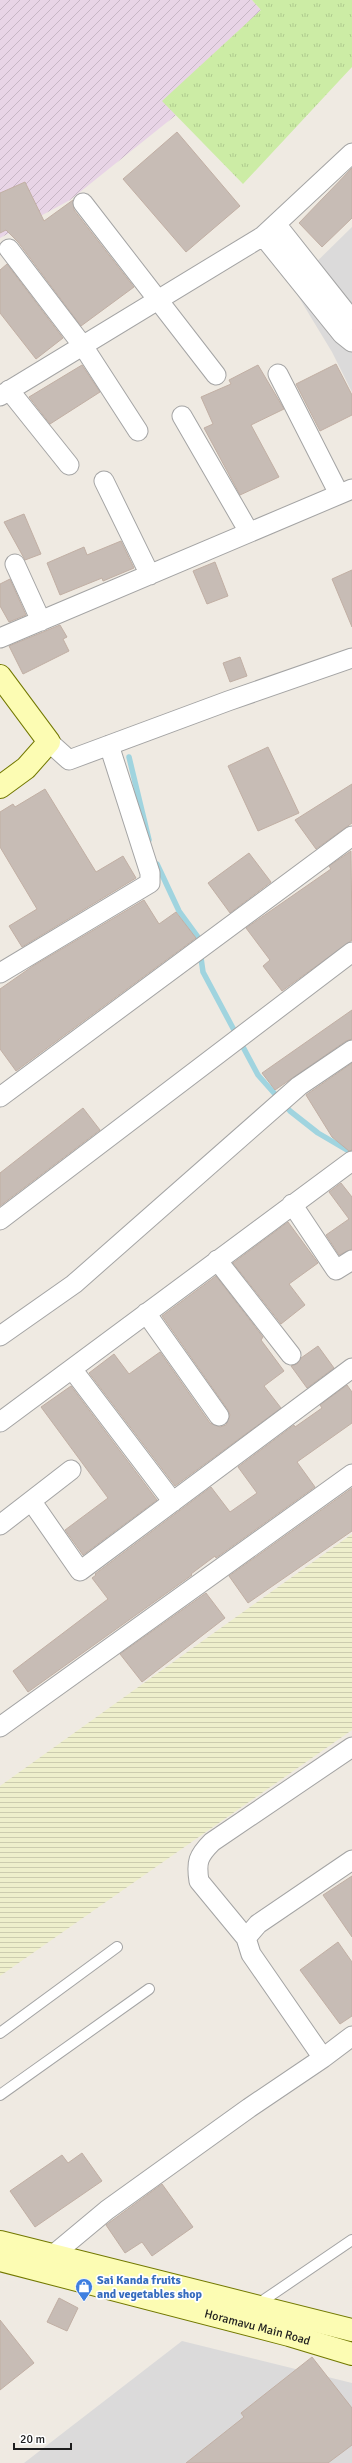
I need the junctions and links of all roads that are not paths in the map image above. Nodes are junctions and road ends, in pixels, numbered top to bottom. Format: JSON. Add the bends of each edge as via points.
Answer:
{"nodes":[{"id":1,"x":352,"y":153,"type":"edge"},
{"id":2,"x":83,"y":203,"type":"dead end"},
{"id":3,"x":270,"y":230,"type":"junction"},
{"id":4,"x":9,"y":249,"type":"dead end"},
{"id":5,"x":159,"y":299,"type":"junction"},
{"id":6,"x":352,"y":320,"type":"edge"},
{"id":7,"x":352,"y":342,"type":"edge"},
{"id":8,"x":83,"y":346,"type":"junction"},
{"id":9,"x":278,"y":374,"type":"dead end"},
{"id":10,"x":216,"y":375,"type":"dead end"},
{"id":11,"x":4,"y":393,"type":"edge"},
{"id":12,"x":182,"y":416,"type":"dead end"},
{"id":13,"x":138,"y":431,"type":"dead end"},
{"id":14,"x":69,"y":465,"type":"dead end"},
{"id":15,"x":104,"y":481,"type":"dead end"},
{"id":16,"x":346,"y":492,"type":"edge"},
{"id":17,"x":249,"y":532,"type":"junction"},
{"id":18,"x":15,"y":564,"type":"dead end"},
{"id":19,"x":150,"y":575,"type":"junction"},
{"id":20,"x":41,"y":621,"type":"junction"},
{"id":21,"x":0,"y":638,"type":"edge"},
{"id":22,"x":352,"y":658,"type":"edge"},
{"id":23,"x":0,"y":676,"type":"edge"},
{"id":24,"x":49,"y":742,"type":"junction"},
{"id":25,"x":109,"y":745,"type":"junction"},
{"id":26,"x":0,"y":787,"type":"edge"},
{"id":27,"x":352,"y":836,"type":"edge"},
{"id":28,"x":352,"y":952,"type":"edge"},
{"id":29,"x":0,"y":973,"type":"edge"},
{"id":30,"x":352,"y":1050,"type":"edge"},
{"id":31,"x":0,"y":1097,"type":"edge"},
{"id":32,"x":352,"y":1161,"type":"edge"},
{"id":33,"x":292,"y":1204,"type":"junction"},
{"id":34,"x":0,"y":1220,"type":"edge"},
{"id":35,"x":217,"y":1260,"type":"junction"},
{"id":36,"x":352,"y":1260,"type":"edge"},
{"id":37,"x":146,"y":1313,"type":"junction"},
{"id":38,"x":0,"y":1336,"type":"edge"},
{"id":39,"x":291,"y":1355,"type":"dead end"},
{"id":40,"x":352,"y":1368,"type":"edge"},
{"id":41,"x":72,"y":1369,"type":"junction"},
{"id":42,"x":220,"y":1416,"type":"dead end"},
{"id":43,"x":0,"y":1422,"type":"edge"},
{"id":44,"x":71,"y":1470,"type":"dead end"},
{"id":45,"x":352,"y":1474,"type":"edge"},
{"id":46,"x":32,"y":1502,"type":"junction"},
{"id":47,"x":173,"y":1502,"type":"junction"},
{"id":48,"x":0,"y":1525,"type":"edge"},
{"id":49,"x":0,"y":1727,"type":"edge"},
{"id":50,"x":352,"y":1747,"type":"edge"},
{"id":51,"x":352,"y":1860,"type":"edge"},
{"id":52,"x":246,"y":1938,"type":"junction"},
{"id":53,"x":117,"y":1947,"type":"dead end"},
{"id":54,"x":149,"y":1989,"type":"dead end"},
{"id":55,"x":0,"y":2033,"type":"edge"},
{"id":56,"x":352,"y":2036,"type":"edge"},
{"id":57,"x":323,"y":2058,"type":"junction"},
{"id":58,"x":0,"y":2095,"type":"edge"},
{"id":59,"x":352,"y":2240,"type":"edge"},
{"id":60,"x":0,"y":2242,"type":"edge"},
{"id":61,"x":0,"y":2260,"type":"edge"},
{"id":62,"x":50,"y":2263,"type":"junction"},
{"id":63,"x":253,"y":2315,"type":"junction"},
{"id":64,"x":352,"y":2330,"type":"edge"},
{"id":65,"x":352,"y":2354,"type":"edge"}],
"edges":[{"from":1,"to":3,"type":"street"},
{"from":2,"to":5,"type":"street"},
{"from":3,"to":5,"type":"street"},
{"from":3,"to":6,"type":"street"},
{"from":3,"to":7,"type":"street","via":[[342,334]]},
{"from":4,"to":8,"type":"street"},
{"from":5,"to":8,"type":"street"},
{"from":5,"to":10,"type":"street"},
{"from":8,"to":11,"type":"street"},
{"from":8,"to":13,"type":"street"},
{"from":9,"to":16,"type":"street"},
{"from":11,"to":14,"type":"street"},
{"from":12,"to":17,"type":"street"},
{"from":15,"to":19,"type":"street"},
{"from":16,"to":17,"type":"street"},
{"from":17,"to":19,"type":"street"},
{"from":18,"to":20,"type":"street"},
{"from":19,"to":20,"type":"street"},
{"from":20,"to":21,"type":"street"},
{"from":22,"to":25,"type":"street"},
{"from":23,"to":24,"type":"main road"},
{"from":24,"to":25,"type":"street","via":[[69,760]]},
{"from":24,"to":26,"type":"main road","via":[[26,768]]},
{"from":25,"to":29,"type":"street","via":[[150,873],[150,883]]},
{"from":27,"to":31,"type":"street"},
{"from":28,"to":34,"type":"street"},
{"from":30,"to":38,"type":"street","via":[[299,1086],[74,1284]]},
{"from":32,"to":33,"type":"street"},
{"from":33,"to":35,"type":"street"},
{"from":33,"to":36,"type":"street","via":[[336,1270]]},
{"from":35,"to":37,"type":"street"},
{"from":35,"to":39,"type":"street"},
{"from":37,"to":41,"type":"street"},
{"from":37,"to":42,"type":"street"},
{"from":40,"to":47,"type":"street"},
{"from":41,"to":43,"type":"street"},
{"from":41,"to":47,"type":"street"},
{"from":44,"to":46,"type":"street"},
{"from":45,"to":49,"type":"street"},
{"from":46,"to":47,"type":"street","via":[[80,1572]]},
{"from":46,"to":48,"type":"street"},
{"from":50,"to":52,"type":"street","via":[[212,1842],[200,1855],[197,1869],[199,1881]]},
{"from":51,"to":52,"type":"street","via":[[258,1924]]},
{"from":52,"to":57,"type":"street","via":[[251,1954]]},
{"from":53,"to":55,"type":"lane"},
{"from":54,"to":58,"type":"lane"},
{"from":56,"to":57,"type":"street"},
{"from":57,"to":62,"type":"street","via":[[107,2210]]},
{"from":59,"to":63,"type":"lane"},
{"from":60,"to":62,"type":"main road","name":"Horamavu Main Road"},
{"from":61,"to":62,"type":"main road","name":"Horamavu Main Road"},
{"from":62,"to":63,"type":"main road","name":"Horamavu Main Road"},
{"from":63,"to":64,"type":"main road","name":"Horamavu Main Road"},
{"from":63,"to":65,"type":"main road","name":"Horamavu Main Road"}]}
